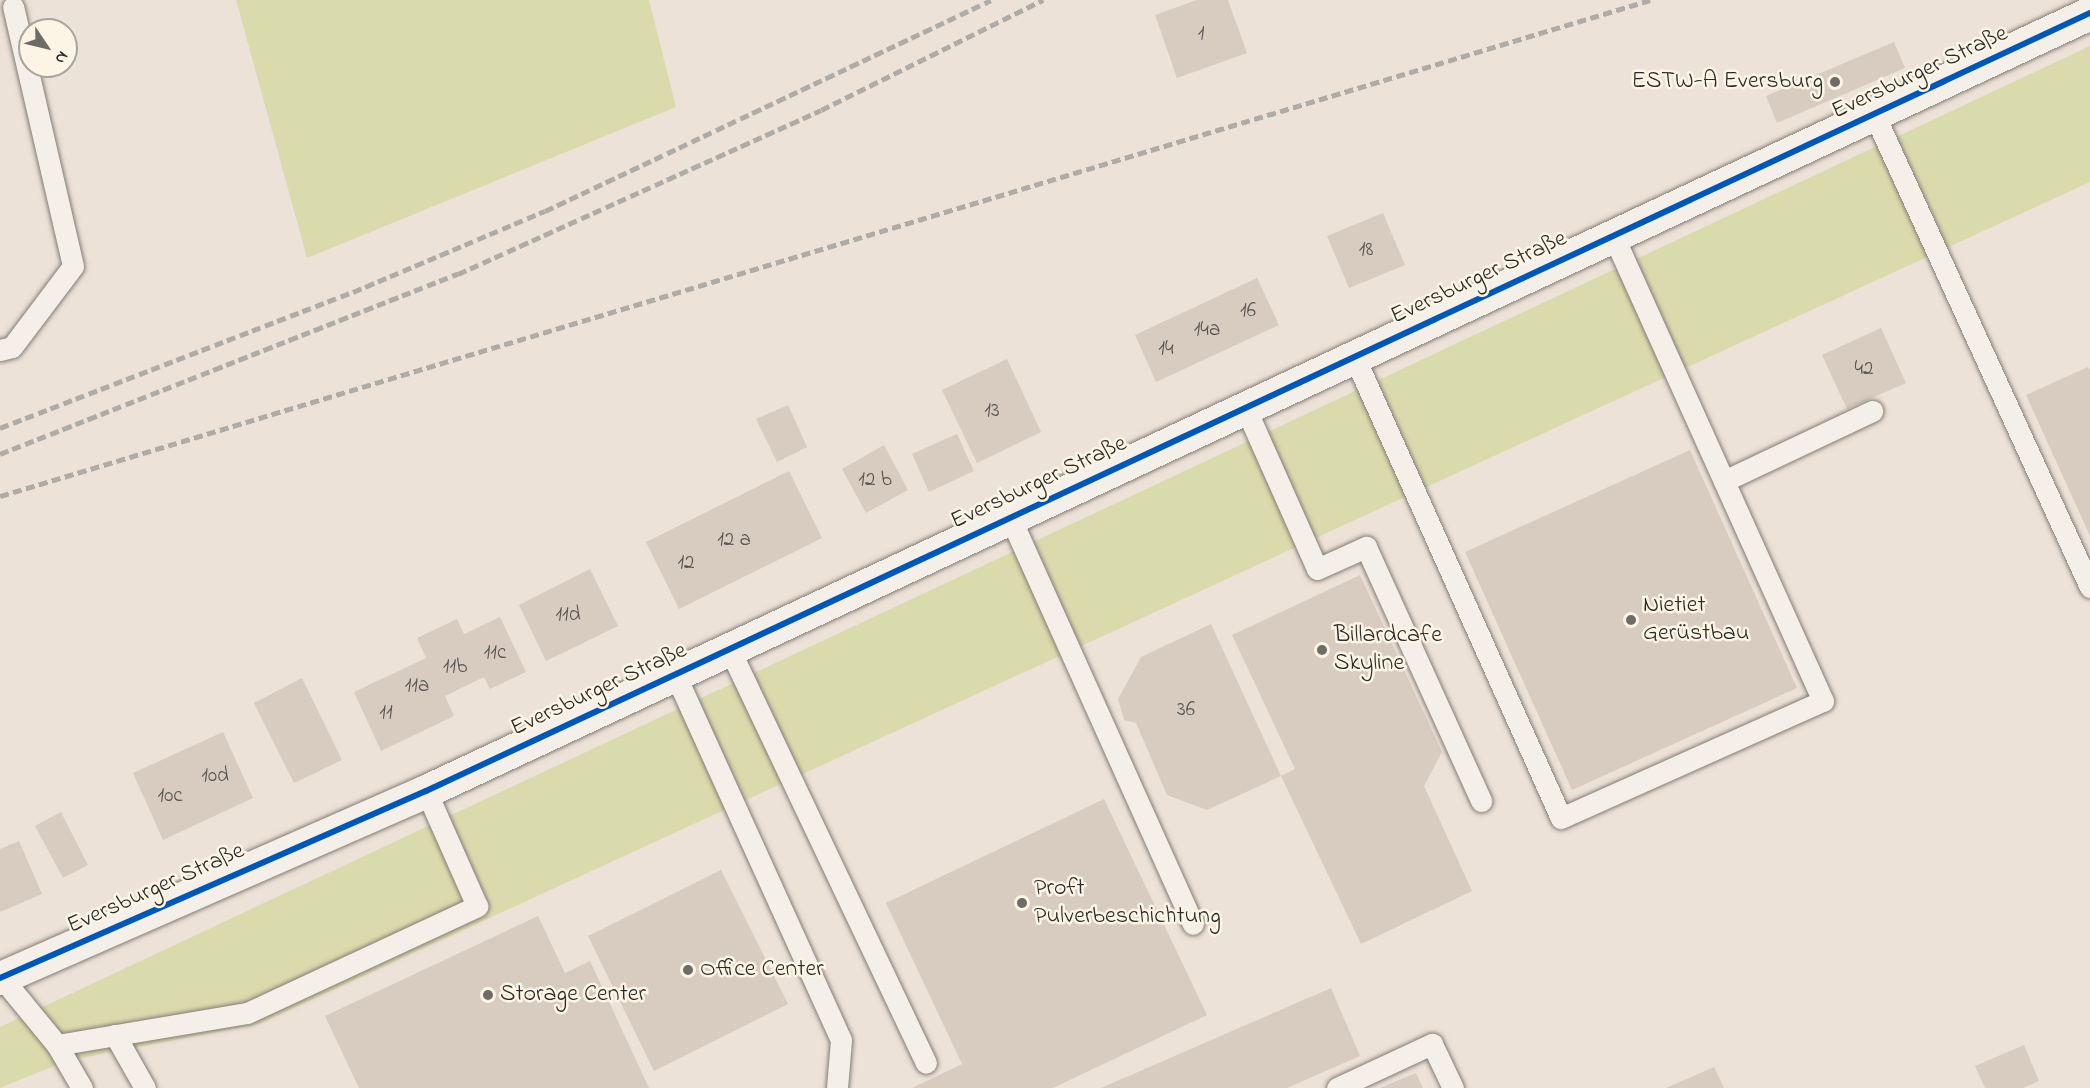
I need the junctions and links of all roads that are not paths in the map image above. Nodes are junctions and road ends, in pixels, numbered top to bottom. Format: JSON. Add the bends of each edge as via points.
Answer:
{"nodes":[{"id":1,"x":13,"y":7,"type":"dead end"},
{"id":2,"x":2090,"y":14,"type":"edge"},
{"id":3,"x":1874,"y":114,"type":"junction"},
{"id":4,"x":1614,"y":235,"type":"junction"},
{"id":5,"x":0,"y":350,"type":"edge"},
{"id":6,"x":1354,"y":356,"type":"junction"},
{"id":7,"x":1245,"y":406,"type":"junction"},
{"id":8,"x":1872,"y":411,"type":"dead end"},
{"id":9,"x":1724,"y":481,"type":"junction"},
{"id":10,"x":1010,"y":517,"type":"junction"},
{"id":11,"x":2090,"y":587,"type":"edge"},
{"id":12,"x":729,"y":648,"type":"junction"},
{"id":13,"x":675,"y":674,"type":"junction"},
{"id":14,"x":426,"y":791,"type":"junction"},
{"id":15,"x":1481,"y":801,"type":"dead end"},
{"id":16,"x":1193,"y":924,"type":"dead end"},
{"id":17,"x":1,"y":978,"type":"edge"},
{"id":18,"x":115,"y":1035,"type":"junction"},
{"id":19,"x":57,"y":1045,"type":"junction"},
{"id":20,"x":926,"y":1063,"type":"dead end"},
{"id":21,"x":82,"y":1088,"type":"edge"},
{"id":22,"x":145,"y":1088,"type":"edge"},
{"id":23,"x":837,"y":1088,"type":"edge"},
{"id":24,"x":1336,"y":1088,"type":"edge"},
{"id":25,"x":1453,"y":1088,"type":"edge"}],
"edges":[{"from":1,"to":5,"type":"lane","via":[[73,266],[12,347]]},
{"from":2,"to":3,"type":"street","name":"Eversburger Straße"},
{"from":3,"to":4,"type":"street","name":"Eversburger Straße"},
{"from":3,"to":11,"type":"lane"},
{"from":4,"to":6,"type":"street","name":"Eversburger Straße"},
{"from":4,"to":9,"type":"lane"},
{"from":6,"to":7,"type":"street","name":"Eversburger Straße"},
{"from":6,"to":9,"type":"lane","via":[[1561,818],[1822,701]]},
{"from":7,"to":10,"type":"street","name":"Eversburger Straße"},
{"from":7,"to":15,"type":"lane","via":[[1317,569],[1366,547]]},
{"from":8,"to":9,"type":"lane"},
{"from":10,"to":12,"type":"street","name":"Eversburger Straße"},
{"from":10,"to":16,"type":"lane"},
{"from":12,"to":13,"type":"street","name":"Eversburger Straße"},
{"from":12,"to":20,"type":"lane"},
{"from":13,"to":14,"type":"street","name":"Eversburger Straße"},
{"from":13,"to":23,"type":"lane","via":[[841,1040]]},
{"from":14,"to":17,"type":"street","name":"Eversburger Straße"},
{"from":14,"to":18,"type":"lane","via":[[477,906],[247,1013]]},
{"from":17,"to":19,"type":"lane"},
{"from":18,"to":19,"type":"lane"},
{"from":18,"to":22,"type":"lane"},
{"from":19,"to":21,"type":"lane"},
{"from":24,"to":25,"type":"lane","via":[[1432,1044]]}]}
